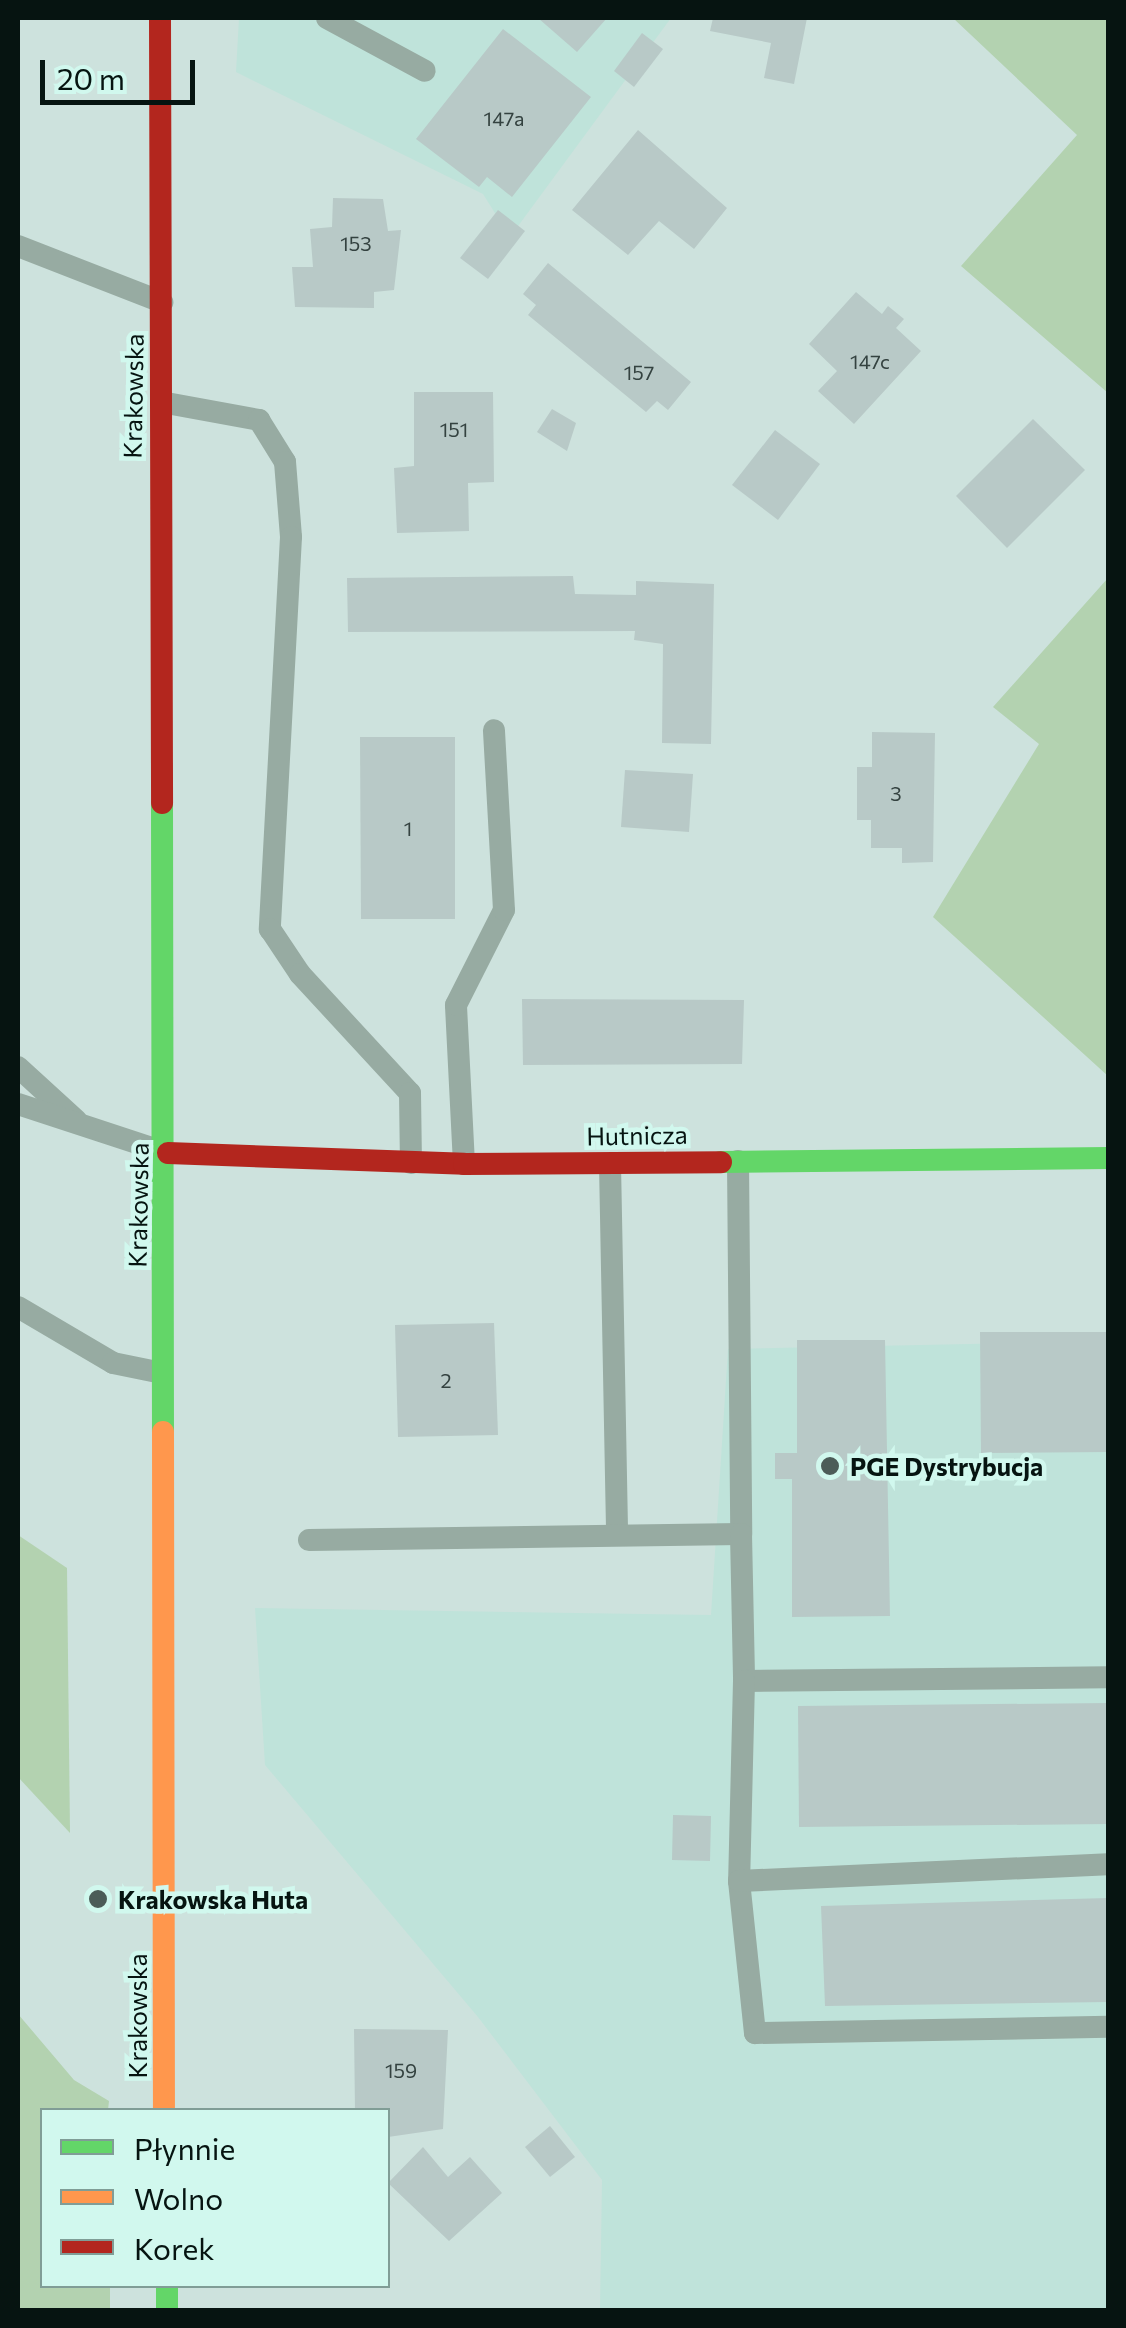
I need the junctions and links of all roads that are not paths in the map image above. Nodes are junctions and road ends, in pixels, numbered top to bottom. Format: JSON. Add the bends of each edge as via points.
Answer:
{"nodes":[{"id":1,"x":160,"y":18,"type":"edge"},
{"id":2,"x":326,"y":18,"type":"edge"},
{"id":3,"x":425,"y":71,"type":"dead end"},
{"id":4,"x":18,"y":246,"type":"edge"},
{"id":5,"x":162,"y":302,"type":"junction"},
{"id":6,"x":161,"y":402,"type":"junction"},
{"id":7,"x":494,"y":730,"type":"dead end"},
{"id":8,"x":18,"y":1067,"type":"edge"},
{"id":9,"x":18,"y":1104,"type":"edge"},
{"id":10,"x":76,"y":1120,"type":"junction"},
{"id":11,"x":168,"y":1154,"type":"junction"},
{"id":12,"x":1108,"y":1158,"type":"edge"},
{"id":13,"x":738,"y":1161,"type":"junction"},
{"id":14,"x":411,"y":1164,"type":"junction"},
{"id":15,"x":464,"y":1164,"type":"junction"},
{"id":16,"x":610,"y":1164,"type":"junction"},
{"id":17,"x":18,"y":1307,"type":"edge"},
{"id":18,"x":162,"y":1373,"type":"junction"},
{"id":19,"x":741,"y":1534,"type":"junction"},
{"id":20,"x":617,"y":1535,"type":"junction"},
{"id":21,"x":308,"y":1540,"type":"dead end"},
{"id":22,"x":1108,"y":1676,"type":"edge"},
{"id":23,"x":744,"y":1681,"type":"junction"},
{"id":24,"x":1108,"y":1864,"type":"edge"},
{"id":25,"x":739,"y":1881,"type":"junction"},
{"id":26,"x":1108,"y":2027,"type":"edge"},
{"id":27,"x":164,"y":2108,"type":"edge"}],
"edges":[{"from":1,"to":5,"type":"main road","name":"Krakowska"},
{"from":2,"to":3,"type":"lane"},
{"from":4,"to":5,"type":"lane","name":"Krakowska"},
{"from":5,"to":6,"type":"main road","name":"Krakowska"},
{"from":6,"to":11,"type":"main road","name":"Krakowska"},
{"from":6,"to":14,"type":"lane","via":[[258,420],[285,462],[291,537],[270,929],[300,974],[410,1093]]},
{"from":7,"to":15,"type":"lane","via":[[504,910],[456,1004]]},
{"from":8,"to":10,"type":"lane"},
{"from":9,"to":10,"type":"lane"},
{"from":10,"to":11,"type":"lane"},
{"from":11,"to":14,"type":"main road","name":"Hutnicza"},
{"from":11,"to":18,"type":"main road","name":"Krakowska"},
{"from":12,"to":13,"type":"main road","name":"Hutnicza"},
{"from":13,"to":16,"type":"main road","name":"Hutnicza"},
{"from":13,"to":19,"type":"lane"},
{"from":14,"to":15,"type":"main road","name":"Hutnicza"},
{"from":15,"to":16,"type":"main road","name":"Hutnicza"},
{"from":16,"to":20,"type":"lane"},
{"from":17,"to":18,"type":"lane","via":[[113,1363]]},
{"from":18,"to":27,"type":"main road","name":"Krakowska"},
{"from":19,"to":20,"type":"lane"},
{"from":19,"to":23,"type":"lane"},
{"from":20,"to":21,"type":"lane"},
{"from":22,"to":23,"type":"lane"},
{"from":23,"to":25,"type":"lane"},
{"from":24,"to":25,"type":"lane"},
{"from":25,"to":26,"type":"lane","via":[[754,2033]]}]}
